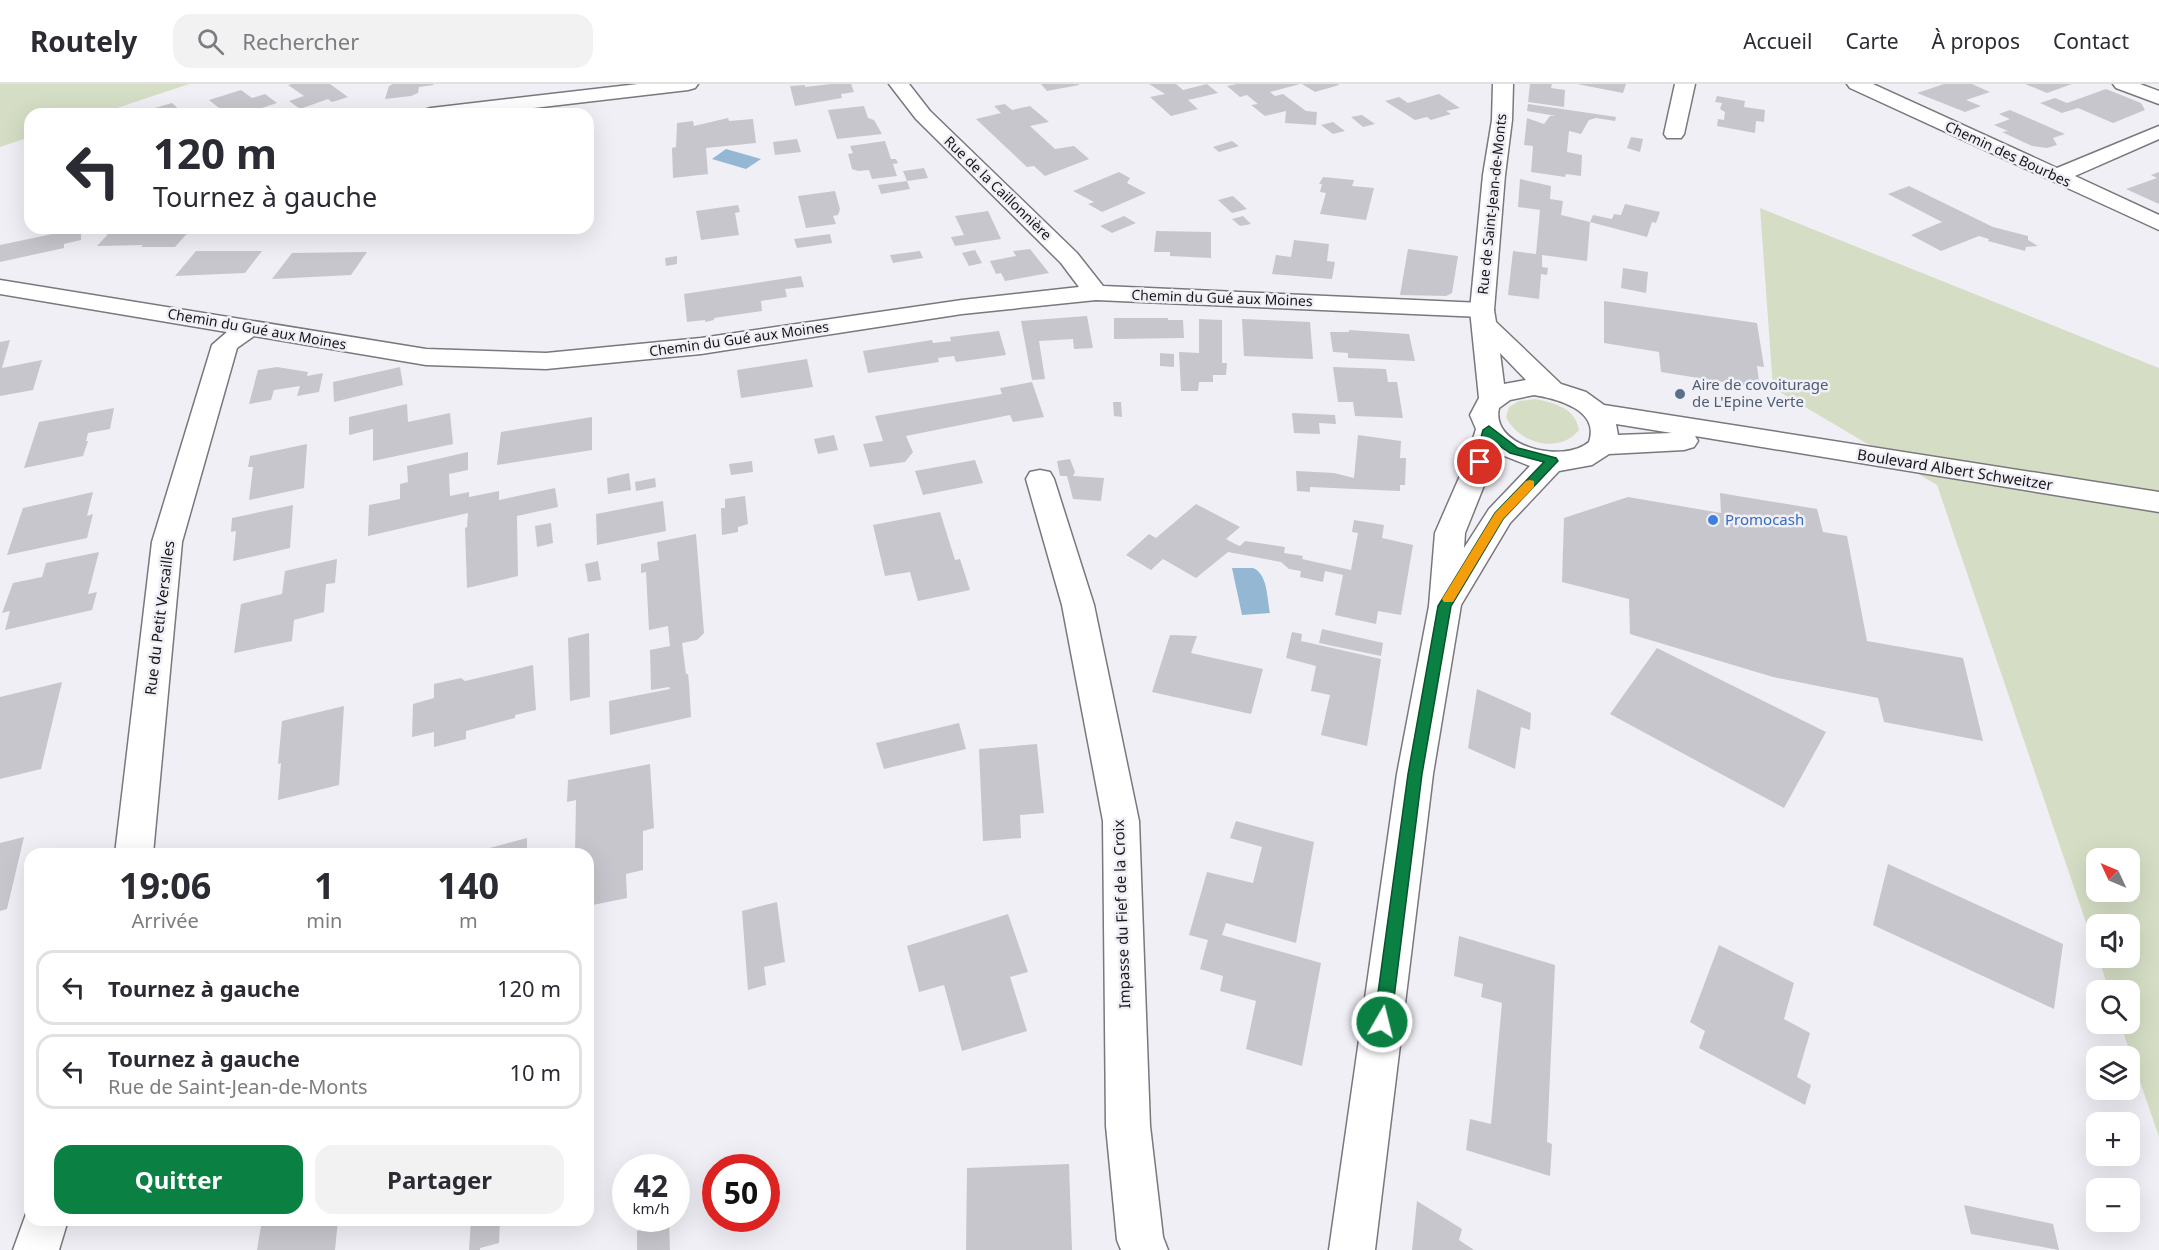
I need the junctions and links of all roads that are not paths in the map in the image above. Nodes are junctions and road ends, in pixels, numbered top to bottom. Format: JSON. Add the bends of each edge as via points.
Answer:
{"nodes":[{"id":1,"x":688,"y":84,"type":"edge"},
{"id":2,"x":899,"y":84,"type":"edge"},
{"id":3,"x":1503,"y":84,"type":"edge"},
{"id":4,"x":1685,"y":84,"type":"edge"},
{"id":5,"x":1857,"y":84,"type":"edge"},
{"id":6,"x":2123,"y":84,"type":"edge"},
{"id":7,"x":2159,"y":98,"type":"edge"},
{"id":8,"x":454,"y":108,"type":"edge"},
{"id":9,"x":2159,"y":132,"type":"edge"},
{"id":10,"x":1674,"y":134,"type":"dead end"},
{"id":11,"x":2057,"y":176,"type":"junction"},
{"id":12,"x":2159,"y":224,"type":"edge"},
{"id":13,"x":0,"y":287,"type":"edge"},
{"id":14,"x":1096,"y":293,"type":"junction"},
{"id":15,"x":1483,"y":317,"type":"junction"},
{"id":16,"x":248,"y":328,"type":"junction"},
{"id":17,"x":1551,"y":389,"type":"junction"},
{"id":18,"x":1492,"y":398,"type":"junction"},
{"id":19,"x":1596,"y":412,"type":"junction"},
{"id":20,"x":1489,"y":430,"type":"junction"},
{"id":21,"x":1751,"y":438,"type":"junction"},
{"id":22,"x":1602,"y":445,"type":"junction"},
{"id":23,"x":1552,"y":461,"type":"junction"},
{"id":24,"x":1040,"y":479,"type":"dead end"},
{"id":25,"x":2159,"y":502,"type":"edge"},
{"id":26,"x":1445,"y":606,"type":"junction"},
{"id":27,"x":135,"y":848,"type":"edge"},
{"id":28,"x":43,"y":1226,"type":"edge"},
{"id":29,"x":36,"y":1250,"type":"edge"},
{"id":30,"x":1145,"y":1250,"type":"edge"},
{"id":31,"x":1352,"y":1250,"type":"edge"}],
"edges":[{"from":1,"to":8,"type":"street","via":[[481,101]]},
{"from":2,"to":14,"type":"street","name":"Rue de la Caillonnière","via":[[923,115],[1069,258]]},
{"from":3,"to":15,"type":"street","name":"Rue de Saint-Jean-de-Monts"},
{"from":4,"to":10,"type":"street"},
{"from":5,"to":11,"type":"street","name":"Chemin des Bourbes"},
{"from":6,"to":7,"type":"street"},
{"from":9,"to":11,"type":"street"},
{"from":11,"to":12,"type":"street","name":"Chemin des Bourbes"},
{"from":13,"to":16,"type":"street","name":"Chemin du Gué aux Moines"},
{"from":14,"to":15,"type":"street","name":"Chemin du Gué aux Moines"},
{"from":14,"to":16,"type":"street","name":"Chemin du Gué aux Moines","via":[[962,307],[701,346],[546,361],[426,357]]},
{"from":15,"to":17,"type":"street"},
{"from":15,"to":18,"type":"street","name":"Rue de Saint-Jean-de-Monts"},
{"from":16,"to":27,"type":"street","name":"Rue du Petit Versailles","via":[[225,345],[167,542]]},
{"from":17,"to":18,"type":"street","via":[[1517,388]]},
{"from":17,"to":19,"type":"street","via":[[1584,402]]},
{"from":18,"to":20,"type":"street","via":[[1485,407]]},
{"from":19,"to":21,"type":"street","name":"Boulevard Albert Schweitzer"},
{"from":19,"to":22,"type":"street","via":[[1605,434]]},
{"from":20,"to":23,"type":"street","via":[[1514,451]]},
{"from":20,"to":26,"type":"street","via":[[1450,533]]},
{"from":21,"to":22,"type":"street","name":"Boulevard Albert Schweitzer"},
{"from":21,"to":25,"type":"street","name":"Boulevard Albert Schweitzer"},
{"from":22,"to":23,"type":"street","via":[[1583,458]]},
{"from":23,"to":26,"type":"street","via":[[1499,516]]},
{"from":24,"to":30,"type":"street","name":"Impasse du Fief de la Croix","via":[[1078,605],[1121,821],[1128,1126],[1140,1240]]},
{"from":26,"to":31,"type":"street","via":[[1415,774]]},
{"from":28,"to":29,"type":"street"}]}
